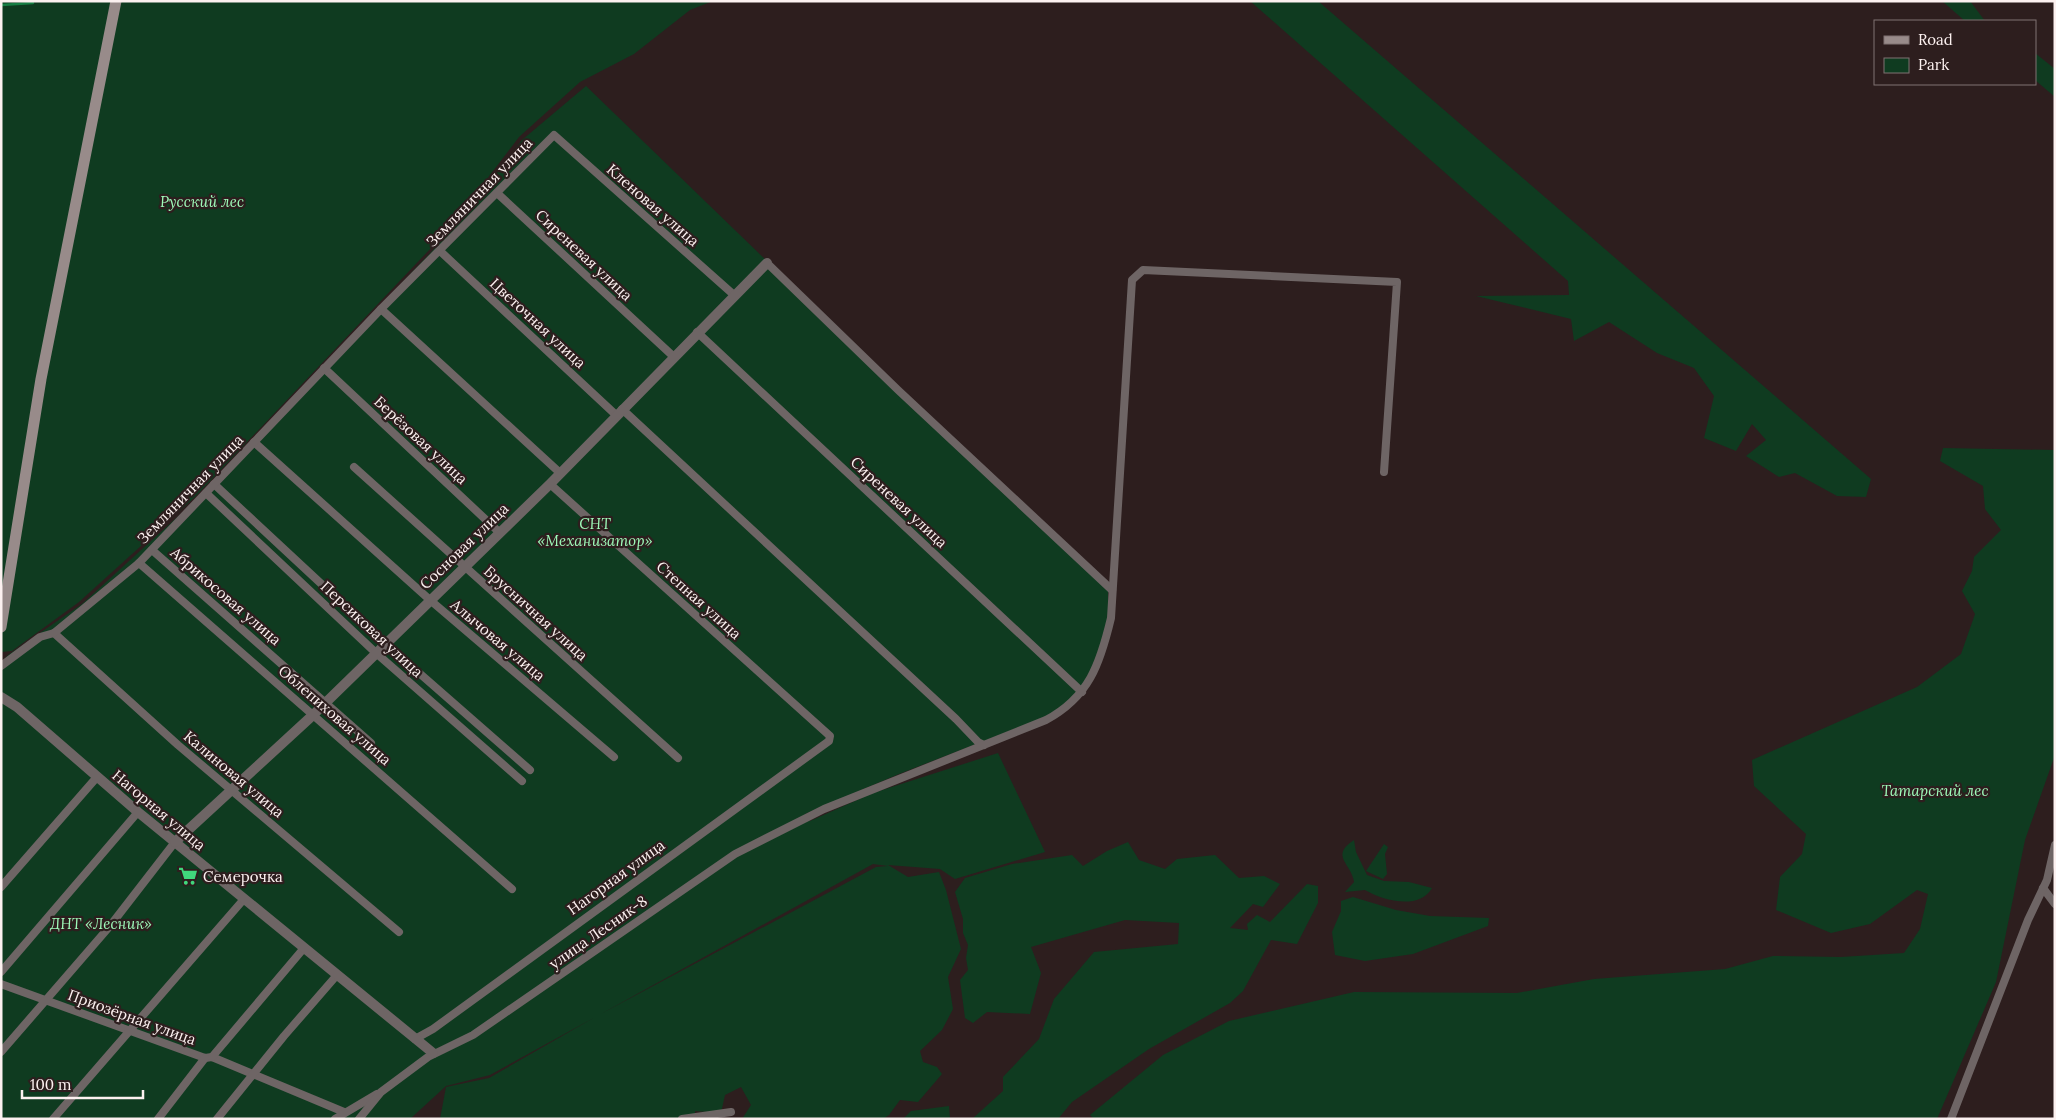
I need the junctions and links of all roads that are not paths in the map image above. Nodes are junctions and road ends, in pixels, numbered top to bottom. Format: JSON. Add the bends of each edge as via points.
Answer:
{"nodes":[{"id":1,"x":116,"y":1,"type":"edge"},
{"id":2,"x":554,"y":135,"type":"joint"},
{"id":3,"x":497,"y":193,"type":"junction"},
{"id":4,"x":440,"y":251,"type":"junction"},
{"id":5,"x":767,"y":263,"type":"joint"},
{"id":6,"x":734,"y":295,"type":"junction"},
{"id":7,"x":381,"y":309,"type":"junction"},
{"id":8,"x":697,"y":332,"type":"junction"},
{"id":9,"x":674,"y":357,"type":"junction"},
{"id":10,"x":324,"y":368,"type":"junction"},
{"id":11,"x":619,"y":412,"type":"junction"},
{"id":12,"x":254,"y":442,"type":"junction"},
{"id":13,"x":354,"y":467,"type":"dead end"},
{"id":14,"x":559,"y":472,"type":"junction"},
{"id":15,"x":1384,"y":472,"type":"dead end"},
{"id":16,"x":214,"y":484,"type":"junction"},
{"id":17,"x":550,"y":484,"type":"junction"},
{"id":18,"x":206,"y":493,"type":"junction"},
{"id":19,"x":500,"y":533,"type":"junction"},
{"id":20,"x":152,"y":550,"type":"junction"},
{"id":21,"x":139,"y":563,"type":"junction"},
{"id":22,"x":464,"y":567,"type":"junction"},
{"id":23,"x":1112,"y":590,"type":"junction"},
{"id":24,"x":430,"y":600,"type":"junction"},
{"id":25,"x":1,"y":627,"type":"edge"},
{"id":26,"x":54,"y":633,"type":"junction"},
{"id":27,"x":386,"y":644,"type":"junction"},
{"id":28,"x":376,"y":653,"type":"junction"},
{"id":29,"x":1,"y":666,"type":"edge"},
{"id":30,"x":1082,"y":692,"type":"junction"},
{"id":31,"x":1,"y":697,"type":"edge"},
{"id":32,"x":326,"y":703,"type":"junction"},
{"id":33,"x":313,"y":715,"type":"junction"},
{"id":34,"x":830,"y":736,"type":"joint"},
{"id":35,"x":371,"y":743,"type":"dead end"},
{"id":36,"x":984,"y":745,"type":"junction"},
{"id":37,"x":614,"y":757,"type":"dead end"},
{"id":38,"x":678,"y":758,"type":"dead end"},
{"id":39,"x":530,"y":770,"type":"dead end"},
{"id":40,"x":97,"y":777,"type":"junction"},
{"id":41,"x":522,"y":781,"type":"dead end"},
{"id":42,"x":232,"y":789,"type":"junction"},
{"id":43,"x":138,"y":812,"type":"junction"},
{"id":44,"x":175,"y":842,"type":"junction"},
{"id":45,"x":2055,"y":845,"type":"edge"},
{"id":46,"x":1,"y":887,"type":"edge"},
{"id":47,"x":512,"y":888,"type":"dead end"},
{"id":48,"x":2043,"y":888,"type":"junction"},
{"id":49,"x":244,"y":899,"type":"junction"},
{"id":50,"x":2055,"y":904,"type":"edge"},
{"id":51,"x":399,"y":932,"type":"dead end"},
{"id":52,"x":304,"y":948,"type":"junction"},
{"id":53,"x":1,"y":972,"type":"edge"},
{"id":54,"x":337,"y":975,"type":"junction"},
{"id":55,"x":1,"y":984,"type":"edge"},
{"id":56,"x":47,"y":1001,"type":"junction"},
{"id":57,"x":128,"y":1030,"type":"junction"},
{"id":58,"x":415,"y":1039,"type":"junction"},
{"id":59,"x":1,"y":1052,"type":"edge"},
{"id":60,"x":433,"y":1053,"type":"junction"},
{"id":61,"x":208,"y":1057,"type":"junction"},
{"id":62,"x":254,"y":1075,"type":"junction"},
{"id":63,"x":381,"y":1092,"type":"junction"},
{"id":64,"x":344,"y":1112,"type":"junction"},
{"id":65,"x":731,"y":1112,"type":"dead end"},
{"id":66,"x":53,"y":1119,"type":"edge"},
{"id":67,"x":158,"y":1119,"type":"edge"},
{"id":68,"x":217,"y":1119,"type":"edge"},
{"id":69,"x":336,"y":1119,"type":"edge"},
{"id":70,"x":359,"y":1119,"type":"edge"},
{"id":71,"x":682,"y":1119,"type":"edge"},
{"id":72,"x":1951,"y":1119,"type":"edge"}],
"edges":[{"from":1,"to":25,"type":"main road","via":[[41,379]]},
{"from":2,"to":3,"type":"street","name":"Земляничная улица"},
{"from":2,"to":6,"type":"street","name":"Кленовая улица"},
{"from":3,"to":4,"type":"street","name":"Земляничная улица"},
{"from":3,"to":9,"type":"street","name":"Сиреневая улица"},
{"from":4,"to":7,"type":"street","name":"Земляничная улица"},
{"from":4,"to":11,"type":"street","name":"Цветочная улица"},
{"from":5,"to":6,"type":"street","name":"Сосновая улица"},
{"from":5,"to":23,"type":"street"},
{"from":6,"to":8,"type":"street","name":"Сосновая улица"},
{"from":7,"to":10,"type":"street","name":"Земляничная улица"},
{"from":7,"to":14,"type":"street"},
{"from":8,"to":9,"type":"street","name":"Сосновая улица"},
{"from":8,"to":30,"type":"street","name":"Сиреневая улица"},
{"from":9,"to":11,"type":"street","name":"Сосновая улица"},
{"from":10,"to":12,"type":"street","name":"Земляничная улица"},
{"from":10,"to":19,"type":"street","name":"Берёзовая улица"},
{"from":11,"to":14,"type":"street","name":"Сосновая улица"},
{"from":11,"to":36,"type":"street","name":"Цветочная улица"},
{"from":12,"to":16,"type":"street","name":"Земляничная улица"},
{"from":12,"to":24,"type":"street","name":"Алычовая улица"},
{"from":13,"to":22,"type":"street","name":"Брусничная улица"},
{"from":14,"to":17,"type":"street","name":"Сосновая улица"},
{"from":15,"to":23,"type":"street","name":"улица Лесник-8","via":[[1397,282],[1143,270],[1132,280]]},
{"from":16,"to":18,"type":"street","name":"Земляничная улица"},
{"from":16,"to":27,"type":"street"},
{"from":17,"to":19,"type":"street","name":"Сосновая улица"},
{"from":17,"to":34,"type":"street","name":"Степная улица"},
{"from":18,"to":20,"type":"street","name":"Земляничная улица"},
{"from":18,"to":28,"type":"street","name":"Персиковая улица"},
{"from":19,"to":22,"type":"street","name":"Сосновая улица"},
{"from":20,"to":21,"type":"street","name":"Земляничная улица"},
{"from":20,"to":32,"type":"street","name":"Абрикосовая улица"},
{"from":21,"to":26,"type":"street","name":"Земляничная улица"},
{"from":21,"to":33,"type":"street","name":"Облепиховая улица"},
{"from":22,"to":24,"type":"street","name":"Сосновая улица"},
{"from":22,"to":38,"type":"street","name":"Брусничная улица"},
{"from":23,"to":30,"type":"street","name":"улица Лесник-8","via":[[1111,618],[1105,644]]},
{"from":24,"to":27,"type":"street","name":"Сосновая улица"},
{"from":24,"to":37,"type":"street","name":"Алычовая улица"},
{"from":26,"to":29,"type":"street","name":"Земляничная улица","via":[[40,637]]},
{"from":26,"to":42,"type":"street","name":"Калиновая улица","via":[[178,745]]},
{"from":27,"to":28,"type":"street","name":"Сосновая улица"},
{"from":27,"to":39,"type":"street"},
{"from":28,"to":32,"type":"street","name":"Сосновая улица"},
{"from":28,"to":41,"type":"street","name":"Персиковая улица"},
{"from":30,"to":36,"type":"street","name":"улица Лесник-8","via":[[1062,711]]},
{"from":31,"to":40,"type":"street","name":"Нагорная улица","via":[[17,707]]},
{"from":32,"to":33,"type":"street","name":"Сосновая улица"},
{"from":32,"to":35,"type":"street","name":"Абрикосовая улица"},
{"from":33,"to":42,"type":"street","name":"Сосновая улица"},
{"from":33,"to":47,"type":"street","name":"Облепиховая улица"},
{"from":34,"to":58,"type":"street","name":"Нагорная улица","via":[[824,747],[434,1029]]},
{"from":36,"to":60,"type":"street","name":"улица Лесник-8","via":[[824,809],[735,854],[473,1035]]},
{"from":40,"to":43,"type":"street","name":"Нагорная улица"},
{"from":40,"to":46,"type":"street"},
{"from":42,"to":44,"type":"street","name":"Сосновая улица"},
{"from":42,"to":51,"type":"street","name":"Калиновая улица"},
{"from":43,"to":44,"type":"street","name":"Нагорная улица"},
{"from":43,"to":53,"type":"street"},
{"from":44,"to":49,"type":"street","name":"Нагорная улица"},
{"from":44,"to":56,"type":"street"},
{"from":45,"to":48,"type":"street"},
{"from":48,"to":50,"type":"street"},
{"from":48,"to":72,"type":"street"},
{"from":49,"to":52,"type":"street","name":"Нагорная улица"},
{"from":49,"to":57,"type":"street"},
{"from":52,"to":54,"type":"street","name":"Нагорная улица"},
{"from":52,"to":61,"type":"street"},
{"from":54,"to":58,"type":"street","name":"Нагорная улица"},
{"from":54,"to":62,"type":"street"},
{"from":55,"to":56,"type":"street","name":"Приозёрная улица"},
{"from":56,"to":57,"type":"street","name":"Приозёрная улица"},
{"from":56,"to":59,"type":"street"},
{"from":57,"to":61,"type":"street","name":"Приозёрная улица"},
{"from":57,"to":66,"type":"street"},
{"from":58,"to":60,"type":"street","name":"Нагорная улица"},
{"from":60,"to":63,"type":"street","name":"улица Лесник-8"},
{"from":61,"to":62,"type":"street","name":"Приозёрная улица"},
{"from":61,"to":67,"type":"street"},
{"from":62,"to":64,"type":"street","name":"Приозёрная улица"},
{"from":62,"to":68,"type":"street"},
{"from":63,"to":64,"type":"street"},
{"from":63,"to":70,"type":"street","name":"улица Лесник-8"},
{"from":64,"to":69,"type":"street"},
{"from":65,"to":71,"type":"street"}]}
